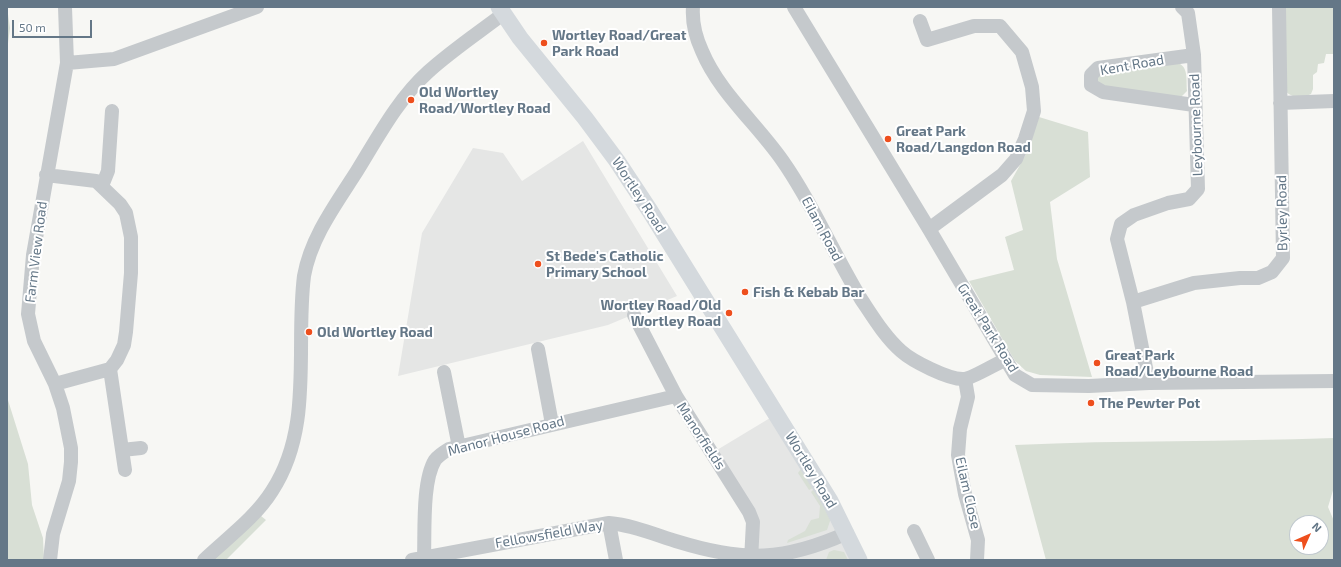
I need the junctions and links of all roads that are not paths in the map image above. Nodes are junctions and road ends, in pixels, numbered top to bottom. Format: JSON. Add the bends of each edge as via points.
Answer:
{"nodes":[{"id":1,"x":66,"y":7,"type":"edge"},
{"id":2,"x":257,"y":7,"type":"edge"},
{"id":3,"x":693,"y":7,"type":"edge"},
{"id":4,"x":794,"y":7,"type":"edge"},
{"id":5,"x":1182,"y":7,"type":"edge"},
{"id":6,"x":1279,"y":7,"type":"edge"},
{"id":7,"x":501,"y":11,"type":"edge"},
{"id":8,"x":920,"y":21,"type":"dead end"},
{"id":9,"x":1194,"y":55,"type":"junction"},
{"id":10,"x":67,"y":63,"type":"junction"},
{"id":11,"x":1334,"y":101,"type":"edge"},
{"id":12,"x":1280,"y":103,"type":"junction"},
{"id":13,"x":1194,"y":105,"type":"junction"},
{"id":14,"x":114,"y":116,"type":"dead end"},
{"id":15,"x":46,"y":176,"type":"junction"},
{"id":16,"x":102,"y":186,"type":"junction"},
{"id":17,"x":929,"y":229,"type":"junction"},
{"id":18,"x":1133,"y":302,"type":"junction"},
{"id":19,"x":634,"y":315,"type":"dead end"},
{"id":20,"x":538,"y":349,"type":"dead end"},
{"id":21,"x":1005,"y":360,"type":"junction"},
{"id":22,"x":110,"y":369,"type":"junction"},
{"id":23,"x":444,"y":372,"type":"dead end"},
{"id":24,"x":964,"y":379,"type":"junction"},
{"id":25,"x":1334,"y":381,"type":"edge"},
{"id":26,"x":1149,"y":383,"type":"junction"},
{"id":27,"x":55,"y":384,"type":"junction"},
{"id":28,"x":676,"y":396,"type":"junction"},
{"id":29,"x":552,"y":424,"type":"junction"},
{"id":30,"x":458,"y":447,"type":"junction"},
{"id":31,"x":141,"y":448,"type":"dead end"},
{"id":32,"x":122,"y":450,"type":"junction"},
{"id":33,"x":125,"y":470,"type":"dead end"},
{"id":34,"x":609,"y":523,"type":"junction"},
{"id":35,"x":914,"y":531,"type":"dead end"},
{"id":36,"x":847,"y":533,"type":"junction"},
{"id":37,"x":471,"y":554,"type":"edge"},
{"id":38,"x":751,"y":558,"type":"edge"},
{"id":39,"x":418,"y":559,"type":"edge"},
{"id":40,"x":50,"y":560,"type":"edge"},
{"id":41,"x":204,"y":560,"type":"edge"},
{"id":42,"x":616,"y":560,"type":"edge"},
{"id":43,"x":859,"y":560,"type":"edge"},
{"id":44,"x":928,"y":560,"type":"edge"},
{"id":45,"x":977,"y":560,"type":"edge"}],
"edges":[{"from":1,"to":10,"type":"street","name":"Farm View Road"},
{"from":2,"to":10,"type":"street","via":[[114,59]]},
{"from":3,"to":24,"type":"street","name":"Eilam Road","via":[[692,17],[701,50],[716,77],[782,160],[814,211],[840,264],[878,325],[901,352],[924,366]]},
{"from":4,"to":17,"type":"street","name":"Great Park Road"},
{"from":5,"to":9,"type":"street","name":"Leybourne Road","via":[[1188,13]]},
{"from":6,"to":12,"type":"street","name":"Byrley Road"},
{"from":7,"to":36,"type":"main road","name":"Wortley Road","via":[[585,118],[625,174],[807,462]]},
{"from":7,"to":41,"type":"street","via":[[413,87],[386,125],[316,237],[304,276],[298,411],[287,458],[278,480],[259,507]]},
{"from":8,"to":17,"type":"street","via":[[927,40],[974,26],[1000,26],[1022,52],[1032,87],[1034,111],[1016,159],[1002,176]]},
{"from":9,"to":13,"type":"street","name":"Leybourne Road"},
{"from":9,"to":13,"type":"street","name":"Kent Road","via":[[1098,68],[1091,75],[1092,85],[1103,92]]},
{"from":10,"to":15,"type":"street","name":"Farm View Road"},
{"from":11,"to":12,"type":"street"},
{"from":12,"to":18,"type":"street","name":"Byrley Road","via":[[1283,258],[1272,272],[1258,278],[1194,283]]},
{"from":13,"to":18,"type":"street","name":"Leybourne Road","via":[[1198,189],[1189,199],[1168,203],[1134,215],[1122,224],[1117,239]]},
{"from":14,"to":16,"type":"street","via":[[108,171]]},
{"from":15,"to":16,"type":"street","via":[[96,182]]},
{"from":15,"to":27,"type":"street","name":"Farm View Road","via":[[33,255],[28,314],[34,341]]},
{"from":16,"to":22,"type":"street","via":[[126,213],[131,237],[131,273],[124,345]]},
{"from":17,"to":21,"type":"street","name":"Great Park Road"},
{"from":18,"to":26,"type":"street","name":"Leybourne Road"},
{"from":19,"to":28,"type":"street","name":"Manorfields"},
{"from":20,"to":29,"type":"street"},
{"from":21,"to":24,"type":"street"},
{"from":21,"to":26,"type":"street","name":"Great Park Road","via":[[1015,375],[1032,385]]},
{"from":22,"to":27,"type":"street"},
{"from":22,"to":32,"type":"street"},
{"from":23,"to":30,"type":"street"},
{"from":24,"to":45,"type":"street","name":"Eilam Close","via":[[968,397],[960,429],[958,456],[978,540]]},
{"from":25,"to":26,"type":"street","name":"Great Park Road"},
{"from":27,"to":40,"type":"street","name":"Farm View Road","via":[[68,430],[72,462],[53,534]]},
{"from":28,"to":29,"type":"street","name":"Manor House Road"},
{"from":28,"to":38,"type":"street","name":"Manorfields","via":[[749,512],[752,522]]},
{"from":29,"to":30,"type":"street","name":"Manor House Road"},
{"from":30,"to":39,"type":"street","name":"Manor House Road","via":[[442,453],[430,471]]},
{"from":31,"to":32,"type":"street"},
{"from":32,"to":33,"type":"street"},
{"from":34,"to":37,"type":"street","name":"Fellowsfield Way"},
{"from":34,"to":38,"type":"street","name":"Fellowsfield Way","via":[[639,529],[706,550]]},
{"from":34,"to":42,"type":"street"},
{"from":35,"to":44,"type":"street"},
{"from":36,"to":38,"type":"street","name":"Fellowsfield Way","via":[[830,541],[789,553]]},
{"from":36,"to":43,"type":"main road","name":"Wortley Road"},
{"from":37,"to":39,"type":"street","name":"Fellowsfield Way"}]}
